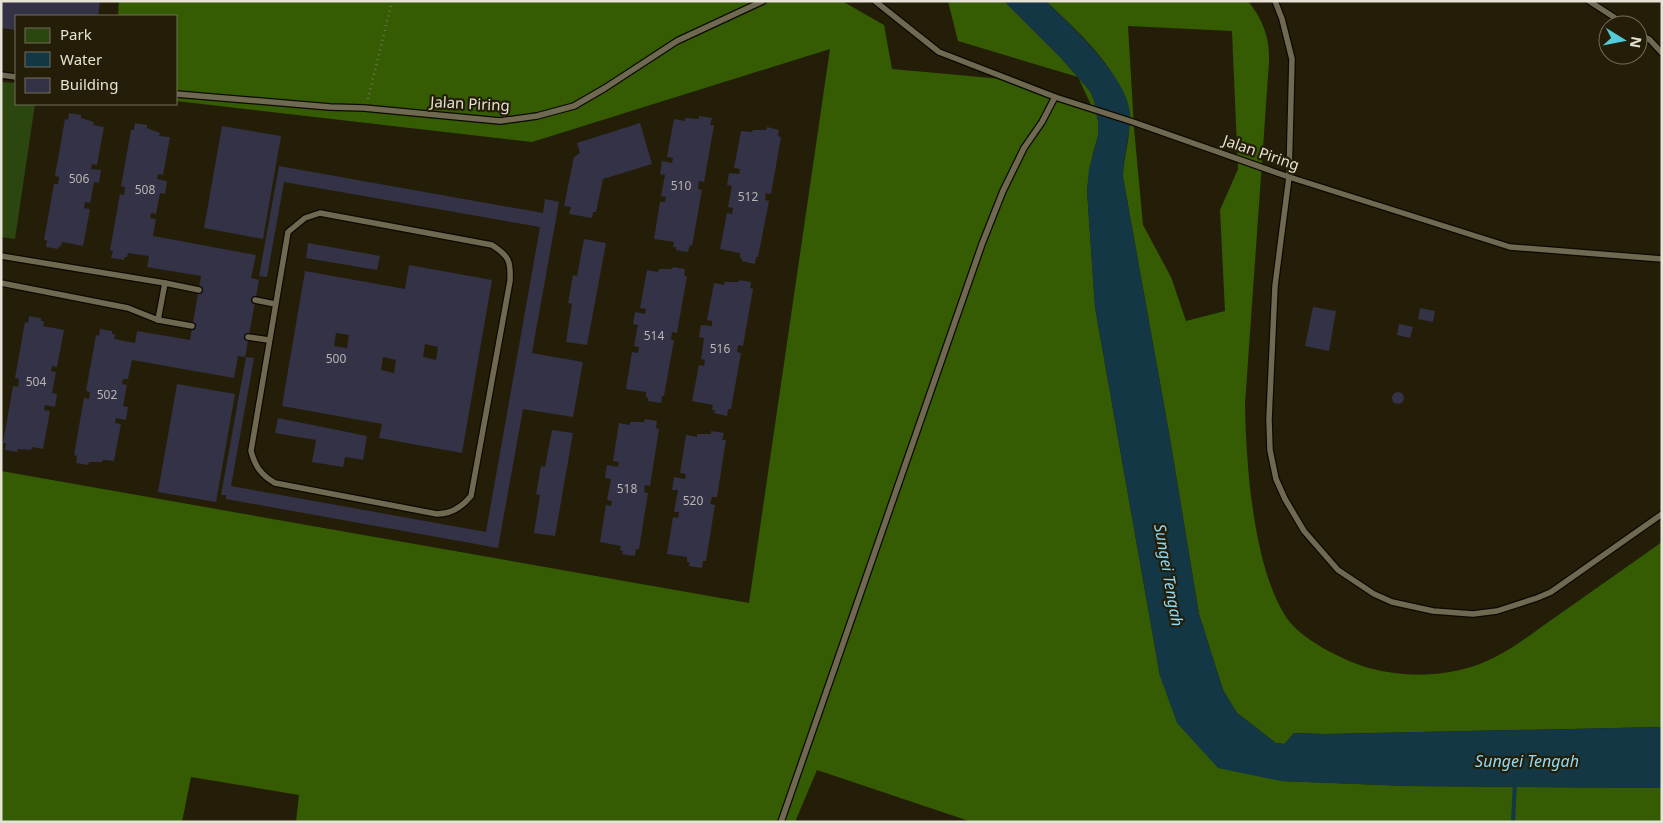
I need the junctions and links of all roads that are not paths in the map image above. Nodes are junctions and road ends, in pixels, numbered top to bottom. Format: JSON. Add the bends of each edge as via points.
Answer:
{"nodes":[{"id":1,"x":763,"y":1,"type":"edge"},
{"id":2,"x":875,"y":1,"type":"edge"},
{"id":3,"x":1275,"y":1,"type":"edge"},
{"id":4,"x":1589,"y":1,"type":"edge"},
{"id":5,"x":1611,"y":15,"type":"edge"},
{"id":6,"x":1648,"y":39,"type":"edge"},
{"id":7,"x":1662,"y":54,"type":"edge"},
{"id":8,"x":1,"y":75,"type":"edge"},
{"id":9,"x":15,"y":77,"type":"edge"},
{"id":10,"x":178,"y":94,"type":"edge"},
{"id":11,"x":1055,"y":97,"type":"junction"},
{"id":12,"x":1289,"y":177,"type":"junction"},
{"id":13,"x":1,"y":256,"type":"edge"},
{"id":14,"x":1662,"y":259,"type":"edge"},
{"id":15,"x":1,"y":283,"type":"edge"},
{"id":16,"x":165,"y":283,"type":"junction"},
{"id":17,"x":199,"y":290,"type":"dead end"},
{"id":18,"x":255,"y":300,"type":"dead end"},
{"id":19,"x":275,"y":304,"type":"junction"},
{"id":20,"x":158,"y":320,"type":"junction"},
{"id":21,"x":192,"y":326,"type":"dead end"},
{"id":22,"x":248,"y":336,"type":"dead end"},
{"id":23,"x":269,"y":340,"type":"junction"},
{"id":24,"x":1662,"y":514,"type":"edge"},
{"id":25,"x":781,"y":822,"type":"edge"}],
"edges":[{"from":1,"to":10,"type":"lane","name":"Jalan Piring","via":[[677,41],[574,106],[536,116],[500,121]]},
{"from":2,"to":11,"type":"lane","name":"Jalan Piring","via":[[939,52]]},
{"from":3,"to":12,"type":"lane","via":[[1292,59]]},
{"from":4,"to":5,"type":"lane"},
{"from":6,"to":7,"type":"lane"},
{"from":8,"to":9,"type":"lane"},
{"from":11,"to":12,"type":"lane","name":"Jalan Piring"},
{"from":11,"to":25,"type":"lane","via":[[1024,148],[982,244]]},
{"from":12,"to":14,"type":"lane","name":"Jalan Piring","via":[[1510,247]]},
{"from":12,"to":24,"type":"lane","via":[[1275,286],[1270,450],[1284,499],[1304,531],[1338,570],[1392,602],[1433,611],[1473,614],[1498,611],[1551,592]]},
{"from":13,"to":16,"type":"lane"},
{"from":15,"to":20,"type":"lane","via":[[128,308]]},
{"from":16,"to":17,"type":"lane"},
{"from":16,"to":20,"type":"lane"},
{"from":18,"to":19,"type":"lane"},
{"from":19,"to":23,"type":"lane"},
{"from":19,"to":23,"type":"lane","via":[[288,232],[305,218],[320,214],[492,244],[504,253],[510,264],[510,281],[471,496],[461,507],[437,514],[275,483],[264,476],[254,463],[251,451]]},
{"from":20,"to":21,"type":"lane"},
{"from":22,"to":23,"type":"lane"}]}
